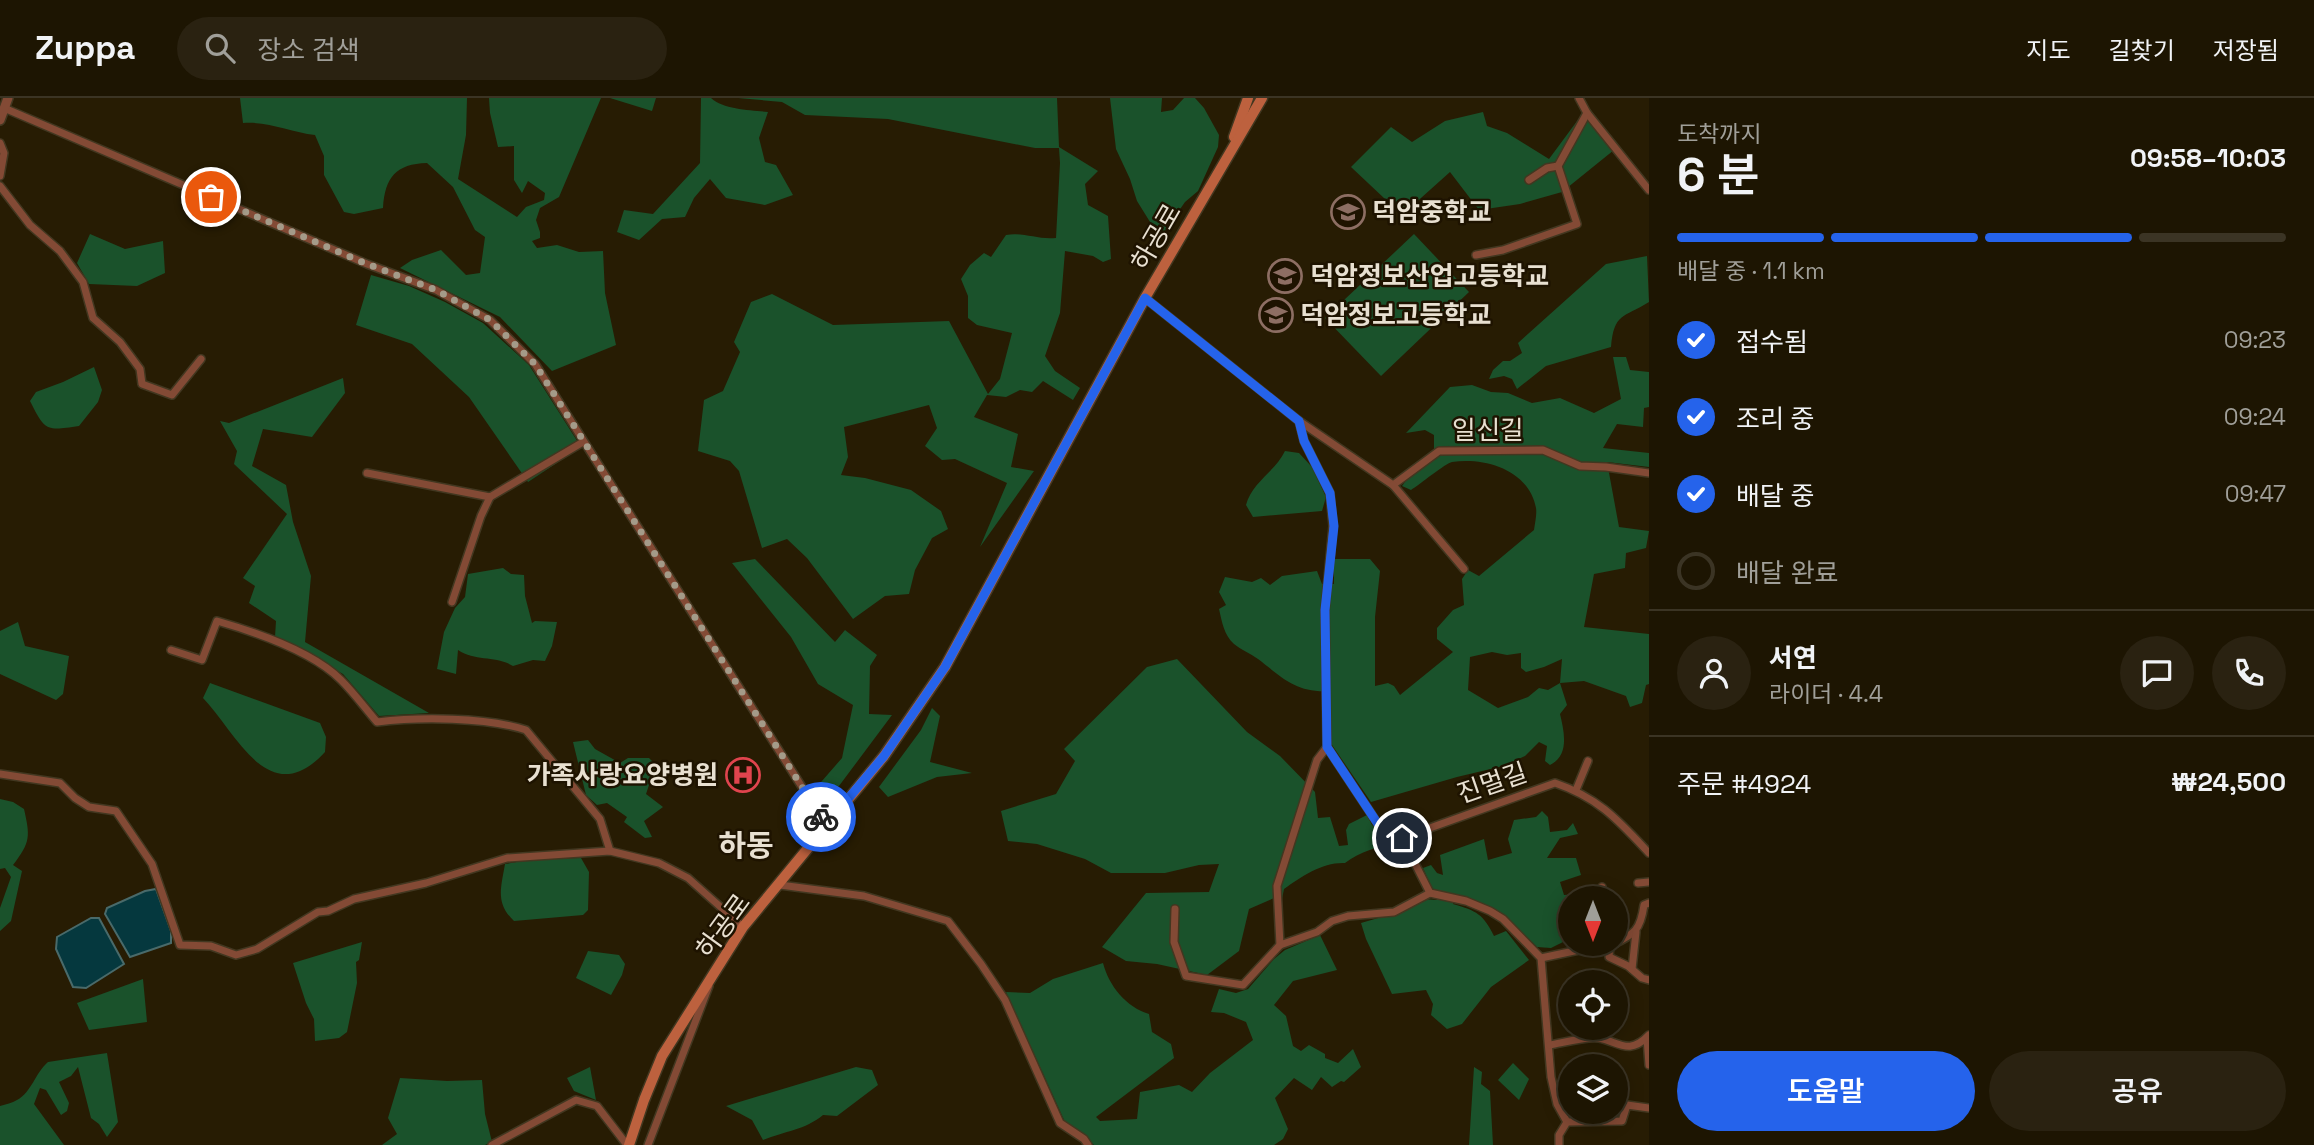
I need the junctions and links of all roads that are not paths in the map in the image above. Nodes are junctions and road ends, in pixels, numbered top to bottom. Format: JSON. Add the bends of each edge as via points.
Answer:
{"nodes":[{"id":1,"x":1248,"y":98,"type":"edge"},
{"id":2,"x":1262,"y":98,"type":"edge"},
{"id":3,"x":1270,"y":98,"type":"edge"},
{"id":4,"x":1579,"y":98,"type":"edge"},
{"id":5,"x":6,"y":103,"type":"edge"},
{"id":6,"x":1587,"y":113,"type":"junction"},
{"id":7,"x":0,"y":120,"type":"edge"},
{"id":8,"x":1248,"y":122,"type":"junction"},
{"id":9,"x":0,"y":143,"type":"edge"},
{"id":10,"x":1227,"y":156,"type":"junction"},
{"id":11,"x":1558,"y":166,"type":"junction"},
{"id":12,"x":0,"y":176,"type":"edge"},
{"id":13,"x":1529,"y":180,"type":"dead end"},
{"id":14,"x":0,"y":186,"type":"edge"},
{"id":15,"x":1649,"y":190,"type":"edge"},
{"id":16,"x":1476,"y":255,"type":"dead end"},
{"id":17,"x":1145,"y":298,"type":"junction"},
{"id":18,"x":201,"y":359,"type":"dead end"},
{"id":19,"x":1299,"y":421,"type":"junction"},
{"id":20,"x":583,"y":442,"type":"junction"},
{"id":21,"x":368,"y":473,"type":"dead end"},
{"id":22,"x":1649,"y":473,"type":"edge"},
{"id":23,"x":1393,"y":485,"type":"junction"},
{"id":24,"x":490,"y":497,"type":"junction"},
{"id":25,"x":1464,"y":569,"type":"dead end"},
{"id":26,"x":452,"y":602,"type":"dead end"},
{"id":27,"x":171,"y":650,"type":"dead end"},
{"id":28,"x":1327,"y":747,"type":"junction"},
{"id":29,"x":1588,"y":761,"type":"dead end"},
{"id":30,"x":0,"y":775,"type":"edge"},
{"id":31,"x":1576,"y":790,"type":"junction"},
{"id":32,"x":826,"y":825,"type":"junction"},
{"id":33,"x":1402,"y":838,"type":"junction"},
{"id":34,"x":610,"y":851,"type":"junction"},
{"id":35,"x":1649,"y":853,"type":"edge"},
{"id":36,"x":1649,"y":882,"type":"edge"},
{"id":37,"x":1638,"y":883,"type":"dead end"},
{"id":38,"x":780,"y":885,"type":"junction"},
{"id":39,"x":1430,"y":893,"type":"junction"},
{"id":40,"x":1649,"y":903,"type":"edge"},
{"id":41,"x":1175,"y":909,"type":"dead end"},
{"id":42,"x":743,"y":927,"type":"junction"},
{"id":43,"x":1636,"y":932,"type":"junction"},
{"id":44,"x":1628,"y":936,"type":"edge"},
{"id":45,"x":1280,"y":945,"type":"junction"},
{"id":46,"x":1558,"y":954,"type":"edge"},
{"id":47,"x":1609,"y":956,"type":"edge"},
{"id":48,"x":1541,"y":958,"type":"junction"},
{"id":49,"x":1632,"y":969,"type":"junction"},
{"id":50,"x":712,"y":976,"type":"junction"},
{"id":51,"x":1649,"y":980,"type":"edge"},
{"id":52,"x":1648,"y":1037,"type":"edge"},
{"id":53,"x":1550,"y":1045,"type":"junction"},
{"id":54,"x":1649,"y":1065,"type":"edge"},
{"id":55,"x":1558,"y":1104,"type":"edge"},
{"id":56,"x":1628,"y":1105,"type":"edge"},
{"id":57,"x":1649,"y":1108,"type":"edge"},
{"id":58,"x":1566,"y":1124,"type":"edge"},
{"id":59,"x":492,"y":1145,"type":"edge"},
{"id":60,"x":628,"y":1145,"type":"edge"},
{"id":61,"x":648,"y":1145,"type":"edge"},
{"id":62,"x":1088,"y":1145,"type":"edge"},
{"id":63,"x":1559,"y":1145,"type":"edge"}],
"edges":[{"from":1,"to":10,"type":"main road"},
{"from":2,"to":8,"type":"main road","name":"하공로"},
{"from":3,"to":8,"type":"main road"},
{"from":4,"to":6,"type":"street"},
{"from":5,"to":7,"type":"street"},
{"from":5,"to":20,"type":"street","via":[[367,264],[436,290],[490,320],[535,364]]},
{"from":6,"to":11,"type":"street"},
{"from":6,"to":15,"type":"street"},
{"from":8,"to":10,"type":"main road","name":"하공로"},
{"from":9,"to":12,"type":"street","via":[[4,153]]},
{"from":10,"to":17,"type":"main road","name":"하공로"},
{"from":11,"to":13,"type":"street"},
{"from":11,"to":16,"type":"street","via":[[1577,224]]},
{"from":14,"to":18,"type":"street","via":[[83,282],[93,318],[120,342],[140,369],[142,384],[172,395]]},
{"from":17,"to":19,"type":"street"},
{"from":17,"to":32,"type":"main road","name":"하공로","via":[[945,667],[884,756]]},
{"from":19,"to":23,"type":"street"},
{"from":19,"to":28,"type":"street","via":[[1330,493],[1334,526],[1325,610]]},
{"from":20,"to":24,"type":"street"},
{"from":20,"to":32,"type":"street"},
{"from":21,"to":24,"type":"street"},
{"from":22,"to":23,"type":"street","name":"일신길","via":[[1580,466],[1543,450],[1439,451]]},
{"from":23,"to":25,"type":"street"},
{"from":24,"to":26,"type":"street"},
{"from":27,"to":34,"type":"street","via":[[202,660],[217,621],[258,632],[321,665],[340,678],[377,722],[446,720],[526,730],[600,819]]},
{"from":28,"to":33,"type":"street","via":[[1378,824]]},
{"from":28,"to":45,"type":"street","via":[[1317,760],[1276,886]]},
{"from":29,"to":31,"type":"street"},
{"from":30,"to":34,"type":"street","via":[[60,783],[89,807],[116,811],[152,864],[180,945],[211,946],[236,955],[257,949],[318,912],[354,899],[506,858]]},
{"from":31,"to":33,"type":"street","name":"진멀길","via":[[1555,783]]},
{"from":31,"to":35,"type":"street","name":"진멀길","via":[[1609,810]]},
{"from":32,"to":38,"type":"main road","name":"하공로"},
{"from":33,"to":39,"type":"street"},
{"from":34,"to":42,"type":"street","via":[[659,863],[688,878]]},
{"from":36,"to":37,"type":"street"},
{"from":38,"to":42,"type":"main road","name":"하공로"},
{"from":38,"to":62,"type":"street","via":[[864,896],[948,921],[1005,1000],[1060,1124]]},
{"from":39,"to":45,"type":"street","via":[[1394,912],[1348,916]]},
{"from":39,"to":48,"type":"street","via":[[1490,911]]},
{"from":40,"to":43,"type":"street","via":[[1644,905]]},
{"from":41,"to":45,"type":"street","via":[[1174,942],[1186,976],[1243,985]]},
{"from":42,"to":50,"type":"main road","name":"하공로"},
{"from":43,"to":44,"type":"street"},
{"from":43,"to":49,"type":"street"},
{"from":46,"to":48,"type":"street"},
{"from":47,"to":49,"type":"street"},
{"from":48,"to":53,"type":"street"},
{"from":49,"to":51,"type":"street"},
{"from":50,"to":60,"type":"main road","name":"하공로","via":[[662,1056]]},
{"from":50,"to":61,"type":"street"},
{"from":52,"to":53,"type":"street","via":[[1626,1047],[1598,1038]]},
{"from":52,"to":54,"type":"street"},
{"from":53,"to":55,"type":"street"},
{"from":56,"to":57,"type":"street"},
{"from":58,"to":63,"type":"street"},
{"from":59,"to":60,"type":"street","via":[[576,1100],[597,1106]]}]}
